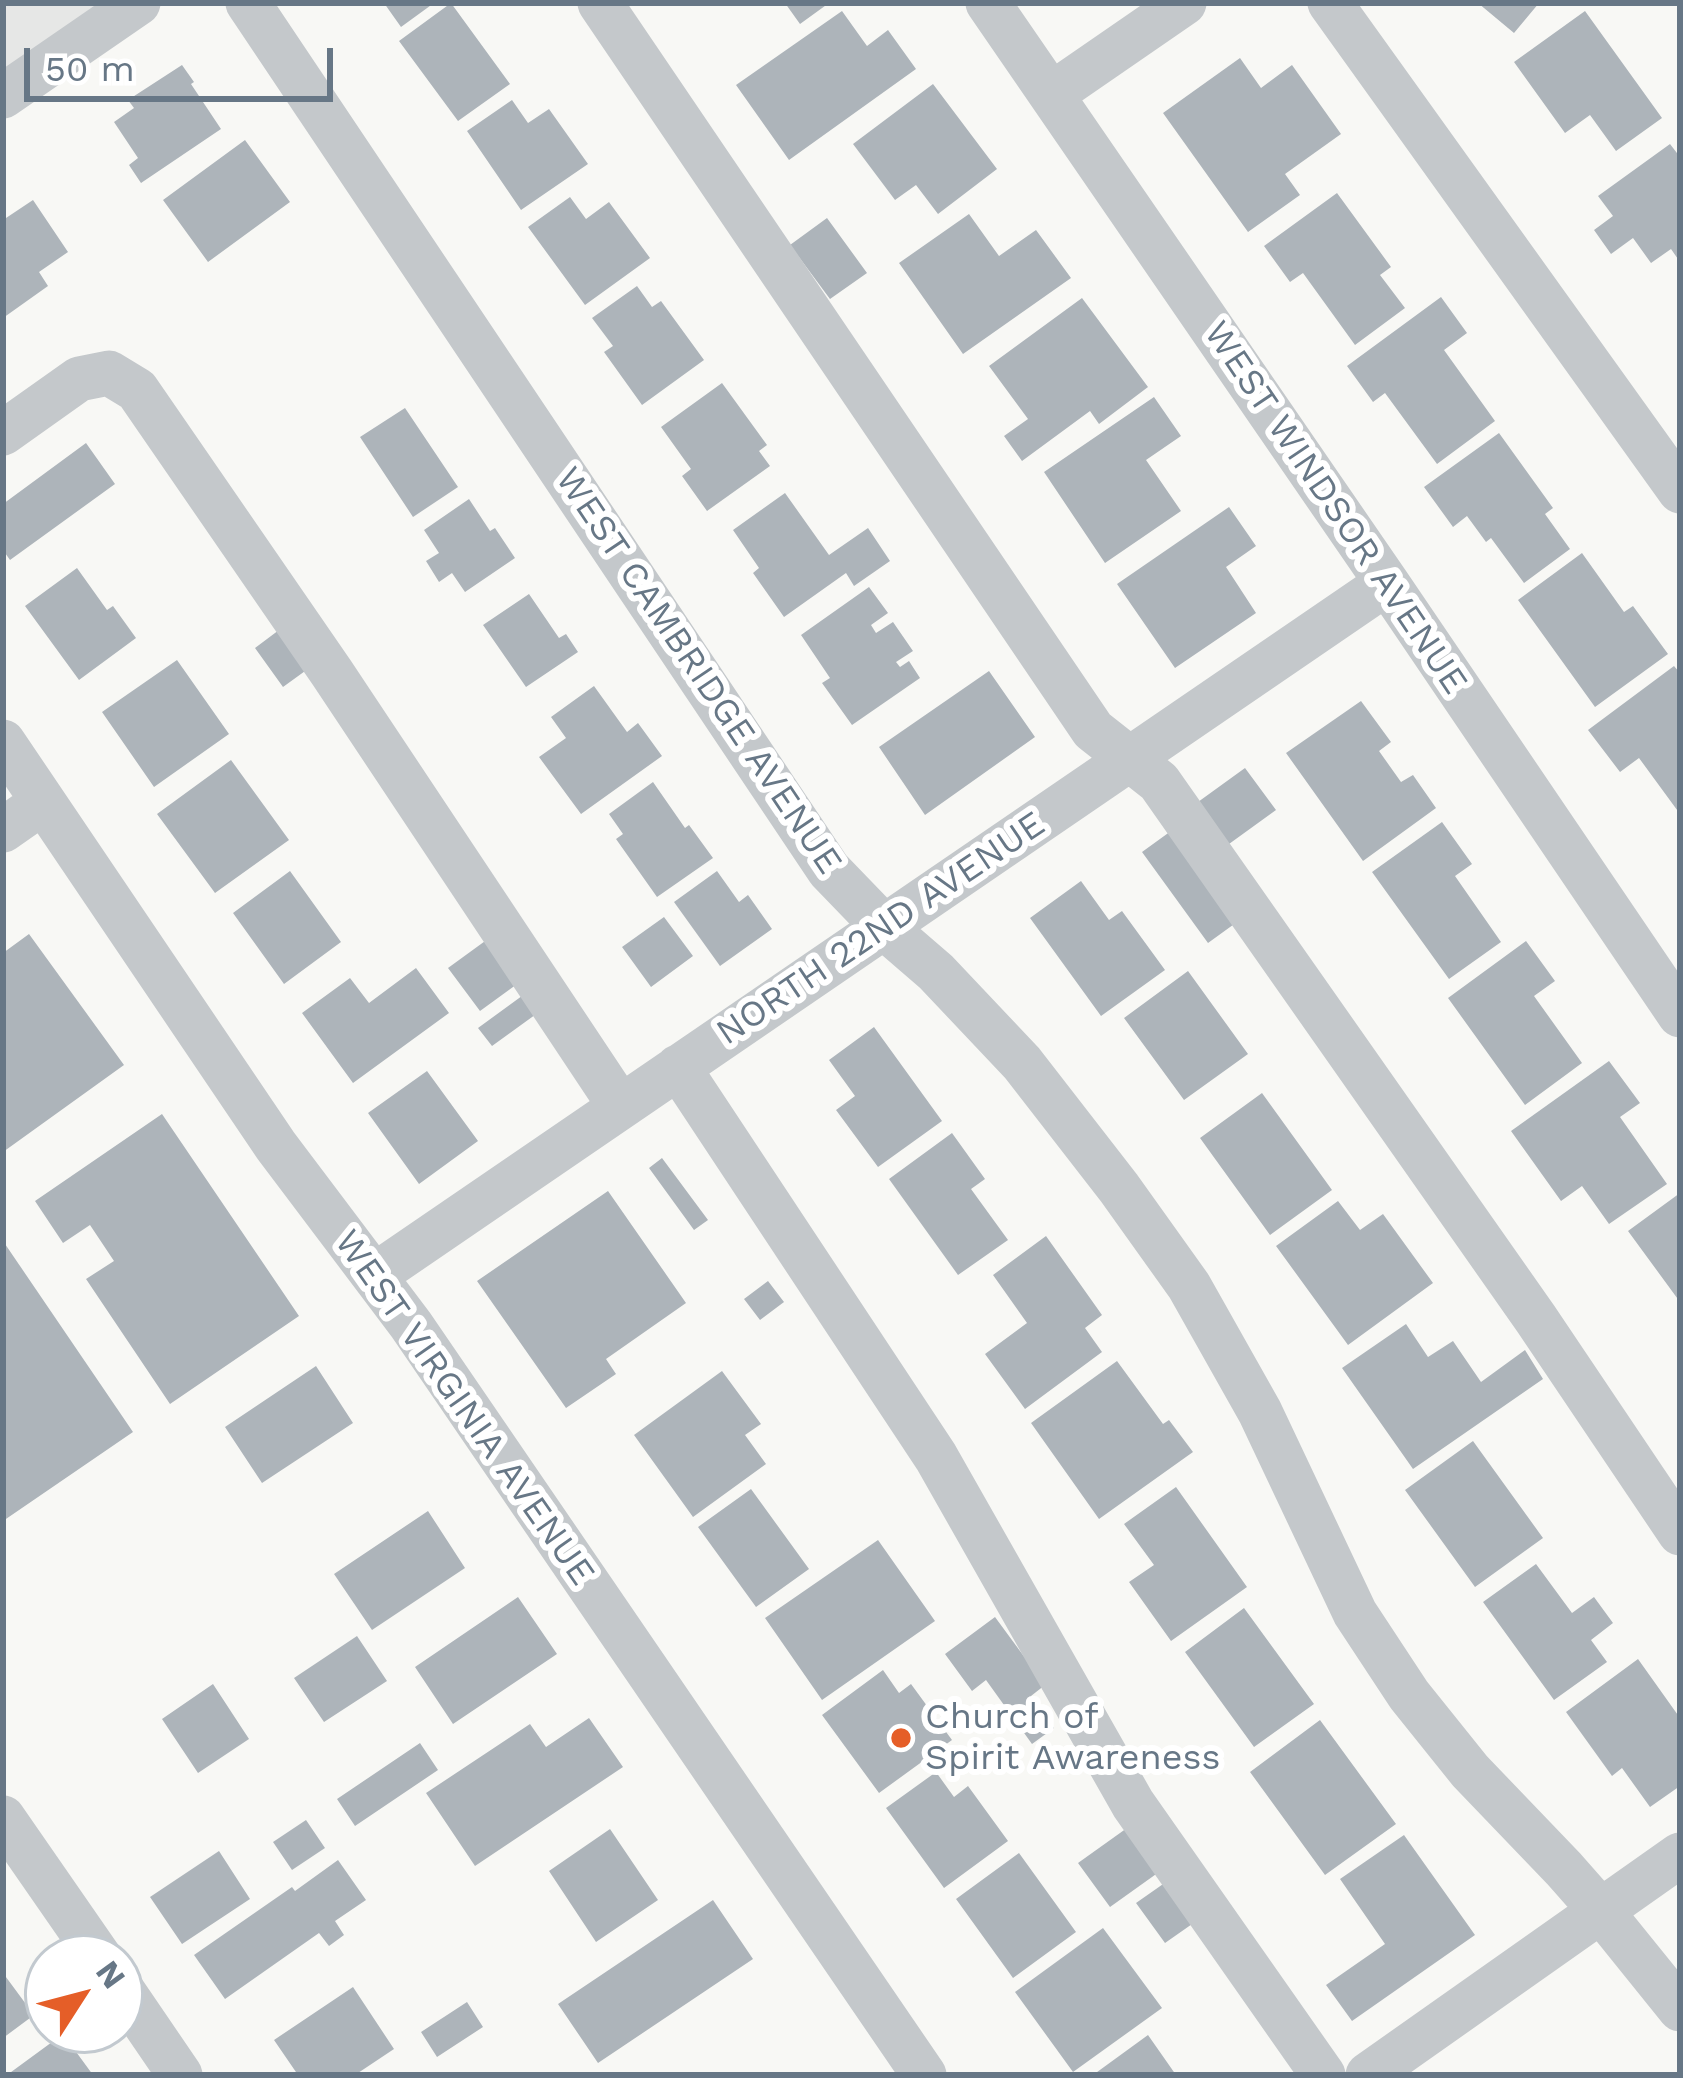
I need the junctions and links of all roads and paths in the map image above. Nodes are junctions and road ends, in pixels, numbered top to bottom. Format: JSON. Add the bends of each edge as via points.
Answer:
{"nodes":[{"id":1,"x":248,"y":3,"type":"edge"},
{"id":2,"x":600,"y":3,"type":"edge"},
{"id":3,"x":988,"y":3,"type":"edge"},
{"id":4,"x":1184,"y":3,"type":"edge"},
{"id":5,"x":1330,"y":3,"type":"edge"},
{"id":6,"x":120,"y":8,"type":"edge"},
{"id":7,"x":8,"y":83,"type":"edge"},
{"id":8,"x":1052,"y":94,"type":"junction"},
{"id":9,"x":3,"y":433,"type":"edge"},
{"id":10,"x":1680,"y":491,"type":"edge"},
{"id":11,"x":1387,"y":583,"type":"junction"},
{"id":12,"x":3,"y":742,"type":"edge"},
{"id":13,"x":1129,"y":758,"type":"junction"},
{"id":14,"x":43,"y":802,"type":"junction"},
{"id":15,"x":3,"y":830,"type":"edge"},
{"id":16,"x":885,"y":928,"type":"junction"},
{"id":17,"x":1680,"y":1015,"type":"edge"},
{"id":18,"x":678,"y":1067,"type":"junction"},
{"id":19,"x":620,"y":1106,"type":"junction"},
{"id":20,"x":375,"y":1275,"type":"junction"},
{"id":21,"x":1680,"y":1533,"type":"edge"},
{"id":22,"x":3,"y":1818,"type":"edge"},
{"id":23,"x":1680,"y":1855,"type":"edge"},
{"id":24,"x":1600,"y":1911,"type":"junction"},
{"id":25,"x":83,"y":1934,"type":"edge"},
{"id":26,"x":1680,"y":2009,"type":"edge"},
{"id":27,"x":144,"y":2022,"type":"edge"},
{"id":28,"x":181,"y":2075,"type":"edge"},
{"id":29,"x":924,"y":2075,"type":"edge"},
{"id":30,"x":1323,"y":2075,"type":"edge"},
{"id":31,"x":1368,"y":2075,"type":"edge"}],
"edges":[{"from":1,"to":16,"type":"street","name":"WEST CAMBRIDGE AVENUE","via":[[829,870]]},
{"from":2,"to":13,"type":"street","via":[[1093,730]]},
{"from":3,"to":8,"type":"street","name":"WEST WINDSOR AVENUE"},
{"from":4,"to":8,"type":"street"},
{"from":5,"to":10,"type":"street"},
{"from":6,"to":7,"type":"street"},
{"from":8,"to":11,"type":"street","name":"WEST WINDSOR AVENUE"},
{"from":9,"to":19,"type":"street","via":[[79,379],[109,373],[137,390]]},
{"from":11,"to":13,"type":"street","name":"NORTH 22ND AVENUE"},
{"from":11,"to":17,"type":"street","name":"WEST WINDSOR AVENUE"},
{"from":12,"to":14,"type":"street","name":"WEST VIRGINIA AVENUE"},
{"from":13,"to":16,"type":"street","name":"NORTH 22ND AVENUE"},
{"from":13,"to":21,"type":"street","via":[[1159,782]]},
{"from":14,"to":15,"type":"street"},
{"from":14,"to":20,"type":"street","name":"WEST VIRGINIA AVENUE","via":[[276,1146]]},
{"from":16,"to":18,"type":"street","name":"NORTH 22ND AVENUE"},
{"from":16,"to":24,"type":"street","name":"WEST CAMBRIDGE AVENUE","via":[[1022,1063],[1119,1188],[1199,1304],[1355,1612],[1409,1695]]},
{"from":18,"to":19,"type":"street","name":"NORTH 22ND AVENUE"},
{"from":18,"to":30,"type":"street","via":[[936,1457],[1132,1804]]},
{"from":19,"to":20,"type":"street","name":"NORTH 22ND AVENUE"},
{"from":20,"to":29,"type":"street","name":"WEST VIRGINIA AVENUE"},
{"from":22,"to":25,"type":"street"},
{"from":23,"to":24,"type":"street"},
{"from":24,"to":26,"type":"street","name":"WEST CAMBRIDGE AVENUE"},
{"from":24,"to":31,"type":"street"},
{"from":27,"to":28,"type":"street"}]}
